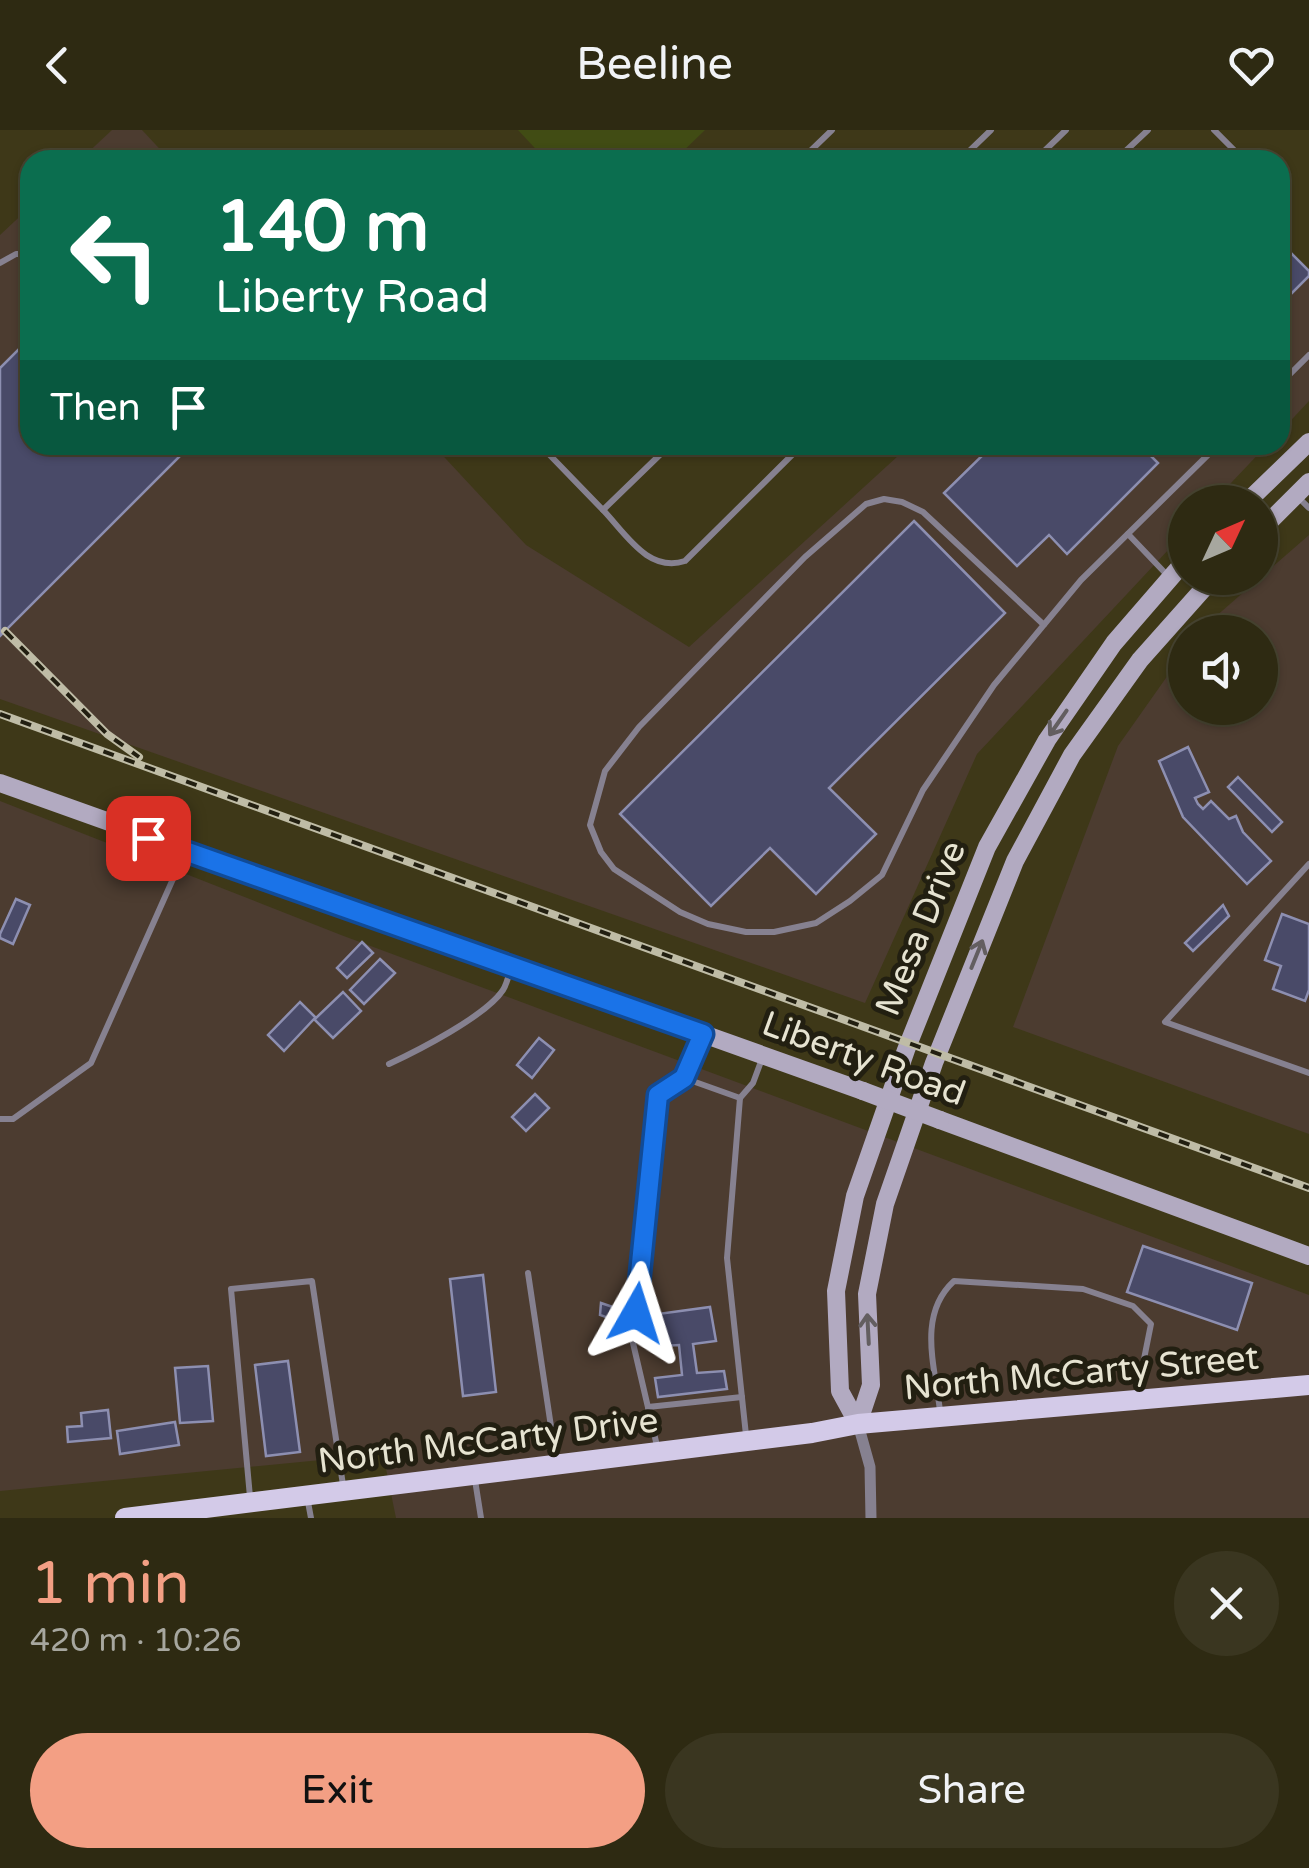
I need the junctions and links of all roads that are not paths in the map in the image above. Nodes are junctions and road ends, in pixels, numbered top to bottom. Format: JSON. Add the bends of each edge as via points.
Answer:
{"nodes":[{"id":1,"x":832,"y":130,"type":"edge"},
{"id":2,"x":991,"y":130,"type":"edge"},
{"id":3,"x":1066,"y":130,"type":"edge"},
{"id":4,"x":1148,"y":130,"type":"edge"},
{"id":5,"x":1214,"y":130,"type":"edge"},
{"id":6,"x":811,"y":150,"type":"edge"},
{"id":7,"x":970,"y":150,"type":"edge"},
{"id":8,"x":1045,"y":150,"type":"edge"},
{"id":9,"x":1127,"y":150,"type":"edge"},
{"id":10,"x":1234,"y":150,"type":"edge"},
{"id":11,"x":1309,"y":356,"type":"edge"},
{"id":12,"x":1290,"y":374,"type":"edge"},
{"id":13,"x":1309,"y":442,"type":"edge"},
{"id":14,"x":550,"y":455,"type":"edge"},
{"id":15,"x":660,"y":455,"type":"edge"},
{"id":16,"x":792,"y":455,"type":"edge"},
{"id":17,"x":1208,"y":455,"type":"edge"},
{"id":18,"x":1275,"y":476,"type":"junction"},
{"id":19,"x":1265,"y":485,"type":"edge"},
{"id":20,"x":1305,"y":495,"type":"edge"},
{"id":21,"x":603,"y":510,"type":"junction"},
{"id":22,"x":1278,"y":517,"type":"edge"},
{"id":23,"x":1128,"y":534,"type":"junction"},
{"id":24,"x":1168,"y":575,"type":"edge"},
{"id":25,"x":1168,"y":577,"type":"edge"},
{"id":26,"x":1188,"y":595,"type":"edge"},
{"id":27,"x":1196,"y":595,"type":"edge"},
{"id":28,"x":1192,"y":599,"type":"junction"},
{"id":29,"x":1044,"y":625,"type":"junction"},
{"id":30,"x":0,"y":783,"type":"edge"},
{"id":31,"x":185,"y":851,"type":"junction"},
{"id":32,"x":1309,"y":864,"type":"edge"},
{"id":33,"x":512,"y":966,"type":"junction"},
{"id":34,"x":703,"y":1034,"type":"junction"},
{"id":35,"x":763,"y":1056,"type":"junction"},
{"id":36,"x":388,"y":1064,"type":"dead end"},
{"id":37,"x":1309,"y":1073,"type":"edge"},
{"id":38,"x":684,"y":1078,"type":"junction"},
{"id":39,"x":740,"y":1098,"type":"junction"},
{"id":40,"x":0,"y":1119,"type":"edge"},
{"id":41,"x":1309,"y":1256,"type":"edge"},
{"id":42,"x":528,"y":1273,"type":"dead end"},
{"id":43,"x":636,"y":1313,"type":"dead end"},
{"id":44,"x":634,"y":1330,"type":"dead end"},
{"id":45,"x":1309,"y":1385,"type":"edge"},
{"id":46,"x":742,"y":1398,"type":"junction"},
{"id":47,"x":1135,"y":1400,"type":"junction"},
{"id":48,"x":648,"y":1407,"type":"junction"},
{"id":49,"x":940,"y":1417,"type":"junction"},
{"id":50,"x":858,"y":1424,"type":"junction"},
{"id":51,"x":747,"y":1441,"type":"junction"},
{"id":52,"x":658,"y":1452,"type":"junction"},
{"id":53,"x":556,"y":1464,"type":"junction"},
{"id":54,"x":474,"y":1475,"type":"junction"},
{"id":55,"x":344,"y":1491,"type":"junction"},
{"id":56,"x":307,"y":1496,"type":"junction"},
{"id":57,"x":255,"y":1507,"type":"edge"},
{"id":58,"x":202,"y":1513,"type":"edge"},
{"id":59,"x":128,"y":1518,"type":"edge"},
{"id":60,"x":311,"y":1518,"type":"edge"},
{"id":61,"x":481,"y":1518,"type":"edge"},
{"id":62,"x":871,"y":1518,"type":"edge"}],
"edges":[{"from":1,"to":6,"type":"lane"},
{"from":2,"to":7,"type":"lane"},
{"from":3,"to":8,"type":"lane"},
{"from":4,"to":9,"type":"lane"},
{"from":5,"to":10,"type":"lane"},
{"from":11,"to":12,"type":"lane"},
{"from":13,"to":18,"type":"main road"},
{"from":14,"to":21,"type":"lane"},
{"from":15,"to":21,"type":"lane"},
{"from":16,"to":21,"type":"lane","via":[[685,561],[670,566],[651,560]]},
{"from":17,"to":23,"type":"lane"},
{"from":18,"to":19,"type":"main road"},
{"from":18,"to":20,"type":"main road"},
{"from":20,"to":22,"type":"main road"},
{"from":23,"to":24,"type":"lane"},
{"from":23,"to":29,"type":"lane"},
{"from":25,"to":50,"type":"main road","name":"Mesa Drive","one_way":true,"via":[[1047,740],[987,847],[882,1117],[854,1196],[836,1291],[840,1392]]},
{"from":26,"to":28,"type":"main road"},
{"from":27,"to":28,"type":"main road","name":"Mesa Drive"},
{"from":50,"to":28,"type":"main road","name":"Mesa Drive","one_way":true,"via":[[871,1385],[867,1294],[885,1204],[1015,861],[1072,756]]},
{"from":29,"to":29,"type":"lane","via":[[994,684],[923,790],[882,875],[816,923],[774,932],[708,924],[654,897],[614,869],[602,852],[590,826],[606,771],[639,727],[866,504],[884,499],[923,512]]},
{"from":30,"to":31,"type":"main road","name":"Liberty Road"},
{"from":31,"to":33,"type":"main road","name":"Liberty Road"},
{"from":31,"to":40,"type":"lane","via":[[91,1063],[13,1118]]},
{"from":32,"to":37,"type":"lane","via":[[1165,1022]]},
{"from":33,"to":34,"type":"main road","name":"Liberty Road"},
{"from":33,"to":36,"type":"lane","via":[[503,990],[481,1009]]},
{"from":34,"to":35,"type":"main road","name":"Liberty Road"},
{"from":34,"to":38,"type":"lane"},
{"from":35,"to":39,"type":"lane"},
{"from":35,"to":41,"type":"main road","name":"Liberty Road","bridge":true},
{"from":38,"to":39,"type":"lane"},
{"from":38,"to":43,"type":"lane","via":[[658,1095]]},
{"from":39,"to":46,"type":"lane","via":[[727,1258]]},
{"from":42,"to":53,"type":"lane"},
{"from":44,"to":48,"type":"lane"},
{"from":45,"to":47,"type":"main road","name":"North McCarty Street"},
{"from":46,"to":48,"type":"lane"},
{"from":46,"to":51,"type":"lane"},
{"from":47,"to":49,"type":"main road","name":"North McCarty Street"},
{"from":47,"to":49,"type":"lane","via":[[1151,1324],[1133,1306],[1083,1289],[954,1281],[932,1310]]},
{"from":48,"to":52,"type":"lane"},
{"from":49,"to":50,"type":"main road","name":"North McCarty Street"},
{"from":50,"to":51,"type":"main road","name":"North McCarty Drive"},
{"from":50,"to":62,"type":"street","name":"Mesa Drive","via":[[870,1467]]},
{"from":51,"to":52,"type":"main road","name":"North McCarty Drive"},
{"from":52,"to":53,"type":"main road","name":"North McCarty Drive"},
{"from":53,"to":54,"type":"main road","name":"North McCarty Drive"},
{"from":54,"to":55,"type":"main road","name":"North McCarty Drive"},
{"from":54,"to":61,"type":"lane"},
{"from":55,"to":56,"type":"main road","name":"North McCarty Drive"},
{"from":55,"to":57,"type":"lane","via":[[312,1281],[231,1288]]},
{"from":56,"to":57,"type":"main road","name":"North McCarty Drive"},
{"from":56,"to":60,"type":"lane"},
{"from":57,"to":58,"type":"main road","name":"North McCarty Drive"},
{"from":58,"to":59,"type":"main road","name":"North McCarty Drive"}]}
